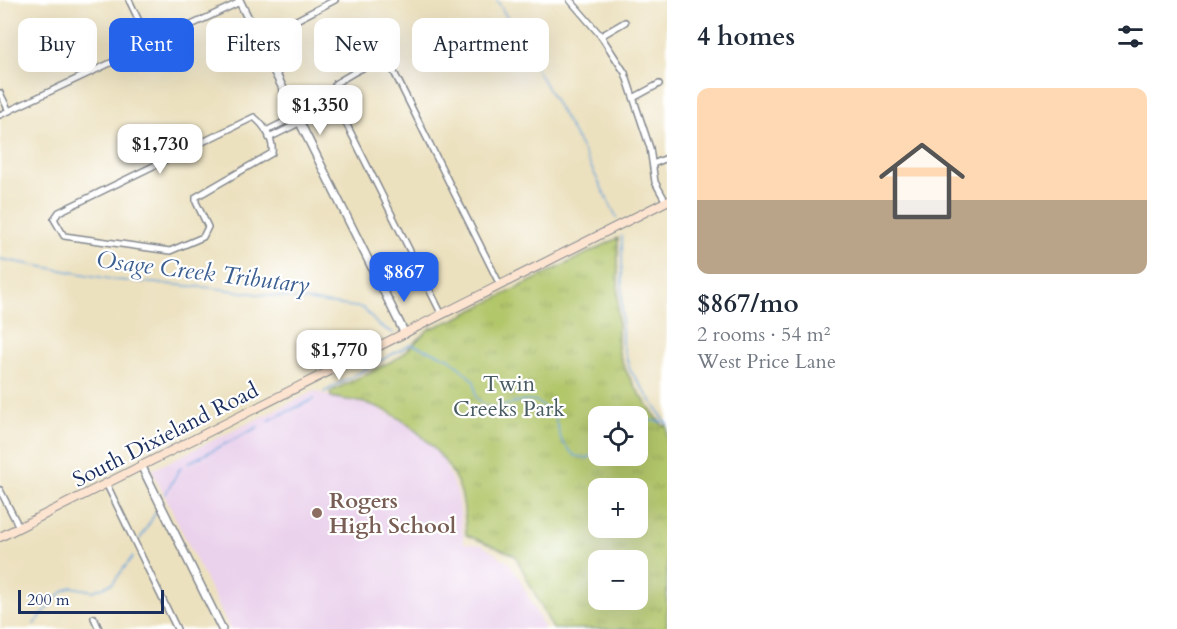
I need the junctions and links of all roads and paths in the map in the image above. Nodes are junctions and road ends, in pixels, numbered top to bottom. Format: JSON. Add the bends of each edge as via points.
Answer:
{"nodes":[{"id":1,"x":129,"y":0,"type":"edge"},
{"id":2,"x":335,"y":0,"type":"edge"},
{"id":3,"x":570,"y":0,"type":"edge"},
{"id":4,"x":239,"y":1,"type":"edge"},
{"id":5,"x":138,"y":18,"type":"edge"},
{"id":6,"x":247,"y":18,"type":"edge"},
{"id":7,"x":300,"y":18,"type":"edge"},
{"id":8,"x":625,"y":22,"type":"dead end"},
{"id":9,"x":194,"y":23,"type":"edge"},
{"id":10,"x":601,"y":36,"type":"junction"},
{"id":11,"x":109,"y":63,"type":"edge"},
{"id":12,"x":274,"y":72,"type":"edge"},
{"id":13,"x":659,"y":84,"type":"dead end"},
{"id":14,"x":0,"y":93,"type":"edge"},
{"id":15,"x":635,"y":97,"type":"junction"},
{"id":16,"x":9,"y":111,"type":"junction"},
{"id":17,"x":0,"y":115,"type":"edge"},
{"id":18,"x":298,"y":119,"type":"junction"},
{"id":19,"x":266,"y":131,"type":"junction"},
{"id":20,"x":269,"y":138,"type":"junction"},
{"id":21,"x":667,"y":158,"type":"edge"},
{"id":22,"x":652,"y":164,"type":"junction"},
{"id":23,"x":667,"y":202,"type":"edge"},
{"id":24,"x":500,"y":285,"type":"junction"},
{"id":25,"x":442,"y":315,"type":"junction"},
{"id":26,"x":405,"y":334,"type":"junction"},
{"id":27,"x":141,"y":465,"type":"junction"},
{"id":28,"x":106,"y":483,"type":"junction"},
{"id":29,"x":0,"y":490,"type":"edge"},
{"id":30,"x":19,"y":527,"type":"junction"},
{"id":31,"x":0,"y":537,"type":"edge"},
{"id":32,"x":94,"y":618,"type":"dead end"},
{"id":33,"x":99,"y":629,"type":"edge"},
{"id":34,"x":177,"y":629,"type":"edge"},
{"id":35,"x":222,"y":629,"type":"edge"}],
"edges":[{"from":1,"to":5,"type":"street"},
{"from":2,"to":7,"type":"street"},
{"from":3,"to":10,"type":"street"},
{"from":4,"to":6,"type":"street"},
{"from":4,"to":9,"type":"street"},
{"from":8,"to":10,"type":"street"},
{"from":10,"to":15,"type":"street"},
{"from":11,"to":16,"type":"street"},
{"from":12,"to":18,"type":"street"},
{"from":13,"to":15,"type":"street"},
{"from":14,"to":16,"type":"street"},
{"from":15,"to":22,"type":"street"},
{"from":16,"to":17,"type":"street"},
{"from":18,"to":19,"type":"street"},
{"from":18,"to":20,"type":"street"},
{"from":18,"to":26,"type":"street"},
{"from":19,"to":20,"type":"street"},
{"from":19,"to":20,"type":"street","via":[[254,117],[246,120],[59,212],[54,219],[64,236],[165,251],[181,248],[208,232],[196,197],[266,158],[272,153]]},
{"from":21,"to":22,"type":"street"},
{"from":22,"to":23,"type":"street","via":[[655,182]]},
{"from":23,"to":24,"type":"main road","name":"South Dixieland Road"},
{"from":24,"to":25,"type":"main road","name":"South Dixieland Road"},
{"from":24,"to":25,"type":"street","via":[[391,66],[376,62],[336,83],[334,99]]},
{"from":25,"to":26,"type":"main road","name":"South Dixieland Road"},
{"from":26,"to":27,"type":"main road","name":"South Dixieland Road"},
{"from":27,"to":28,"type":"main road","name":"South Dixieland Road"},
{"from":27,"to":35,"type":"street"},
{"from":28,"to":30,"type":"main road","name":"South Dixieland Road"},
{"from":28,"to":34,"type":"street"},
{"from":29,"to":30,"type":"street"},
{"from":30,"to":31,"type":"main road","name":"South Dixieland Road"},
{"from":32,"to":33,"type":"street"}]}
